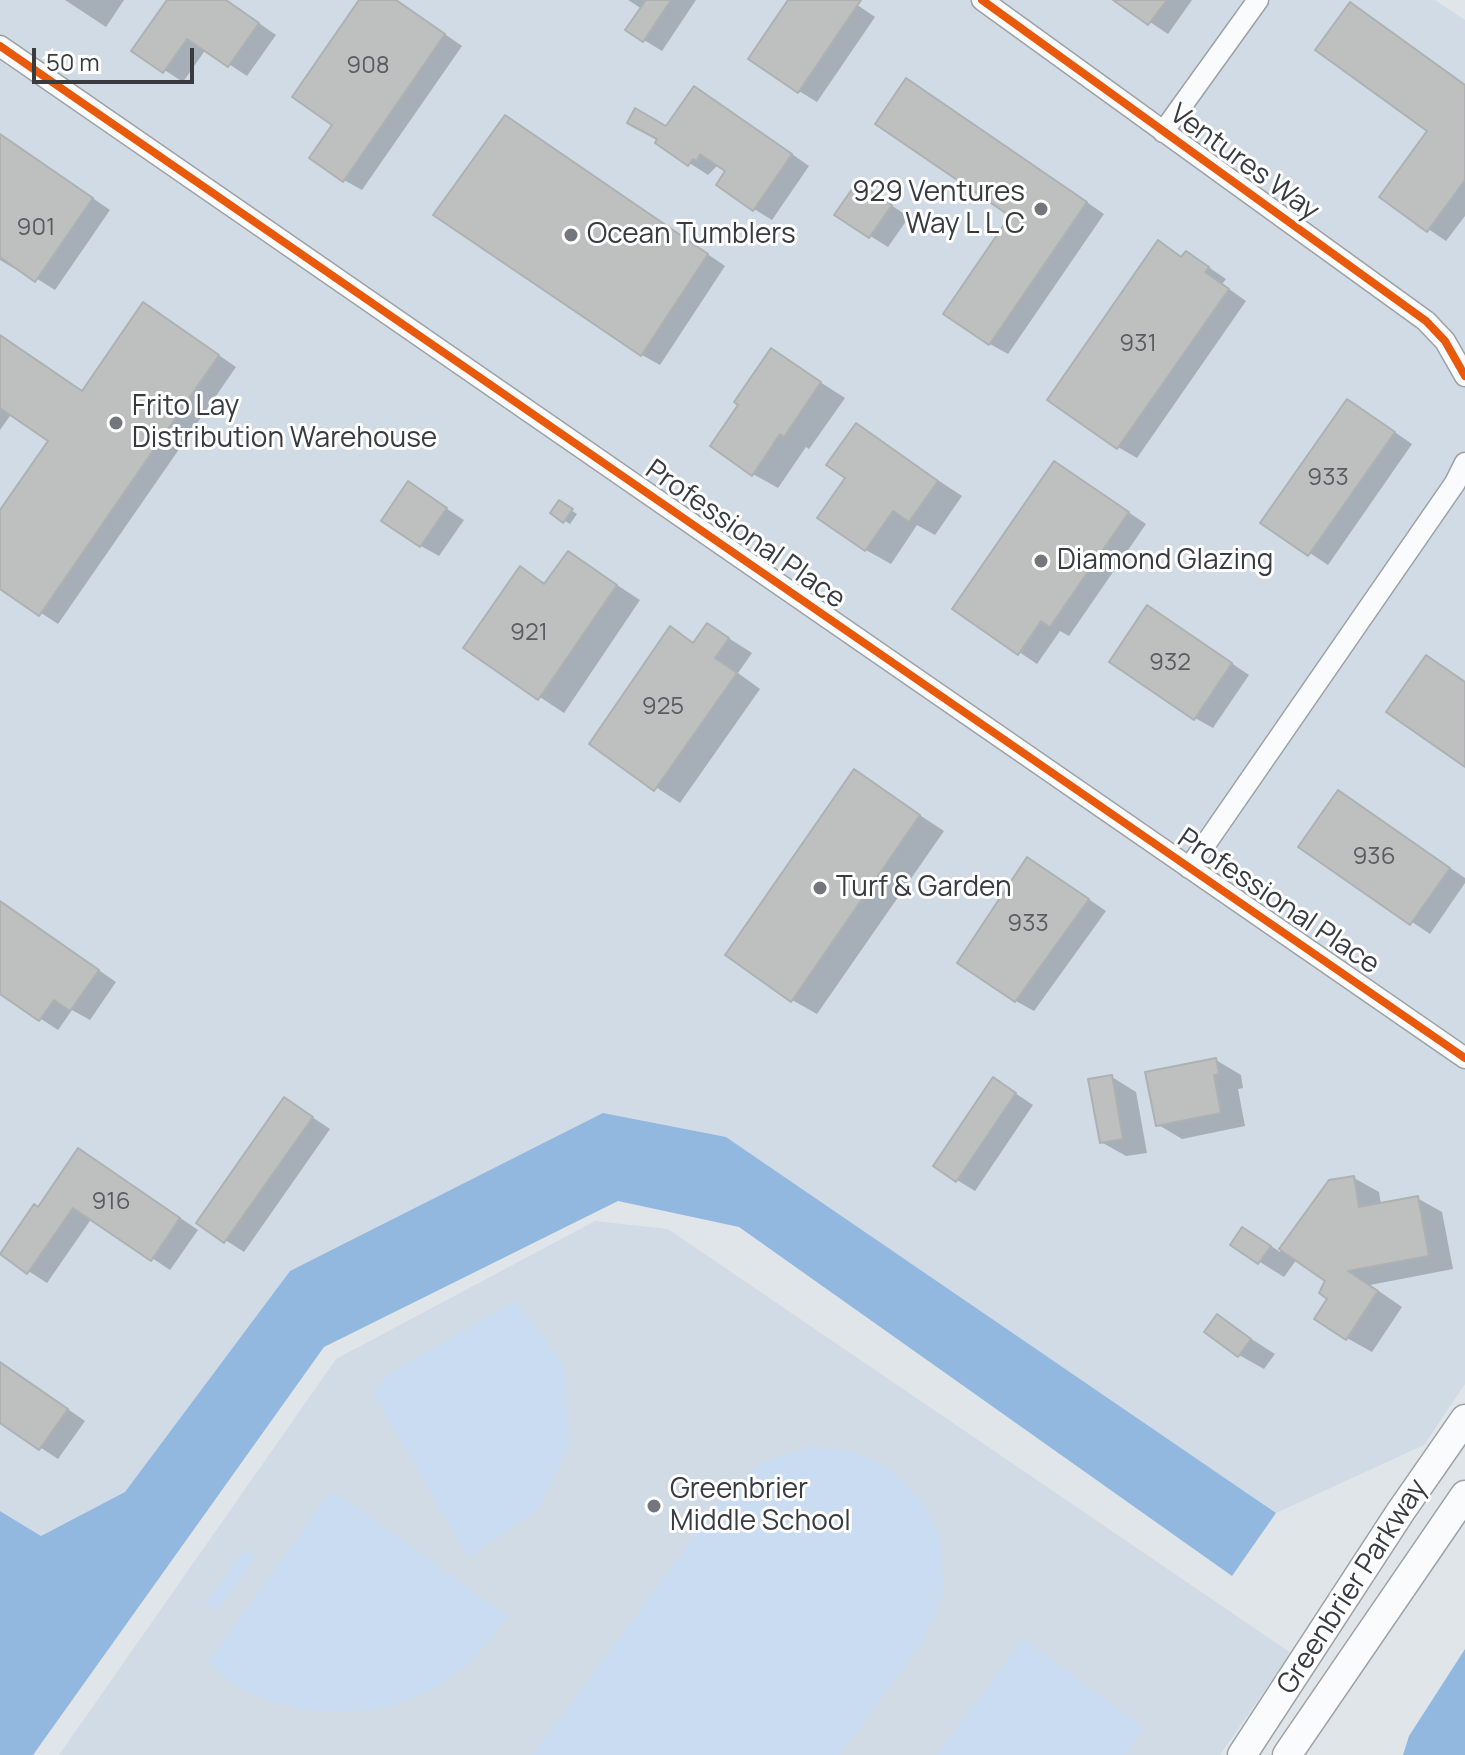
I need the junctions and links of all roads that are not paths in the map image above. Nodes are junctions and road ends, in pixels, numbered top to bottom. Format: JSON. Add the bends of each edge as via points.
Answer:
{"nodes":[{"id":1,"x":982,"y":0,"type":"edge"},
{"id":2,"x":1258,"y":0,"type":"edge"},
{"id":3,"x":0,"y":46,"type":"edge"},
{"id":4,"x":1163,"y":132,"type":"junction"},
{"id":5,"x":1465,"y":376,"type":"edge"},
{"id":6,"x":1465,"y":463,"type":"edge"},
{"id":7,"x":1189,"y":868,"type":"junction"},
{"id":8,"x":1465,"y":1058,"type":"edge"},
{"id":9,"x":1465,"y":1419,"type":"edge"},
{"id":10,"x":1465,"y":1495,"type":"edge"},
{"id":11,"x":1242,"y":1755,"type":"edge"},
{"id":12,"x":1287,"y":1755,"type":"edge"}],
"edges":[{"from":1,"to":4,"type":"street","name":"Ventures Way"},
{"from":2,"to":4,"type":"street"},
{"from":3,"to":7,"type":"street","name":"Professional Place"},
{"from":4,"to":5,"type":"street","name":"Ventures Way","via":[[1426,321]]},
{"from":6,"to":7,"type":"street"},
{"from":7,"to":8,"type":"street","name":"Professional Place"},
{"from":9,"to":11,"type":"main road","name":"Greenbrier Parkway"},
{"from":10,"to":12,"type":"main road","name":"Greenbrier Parkway"}]}
